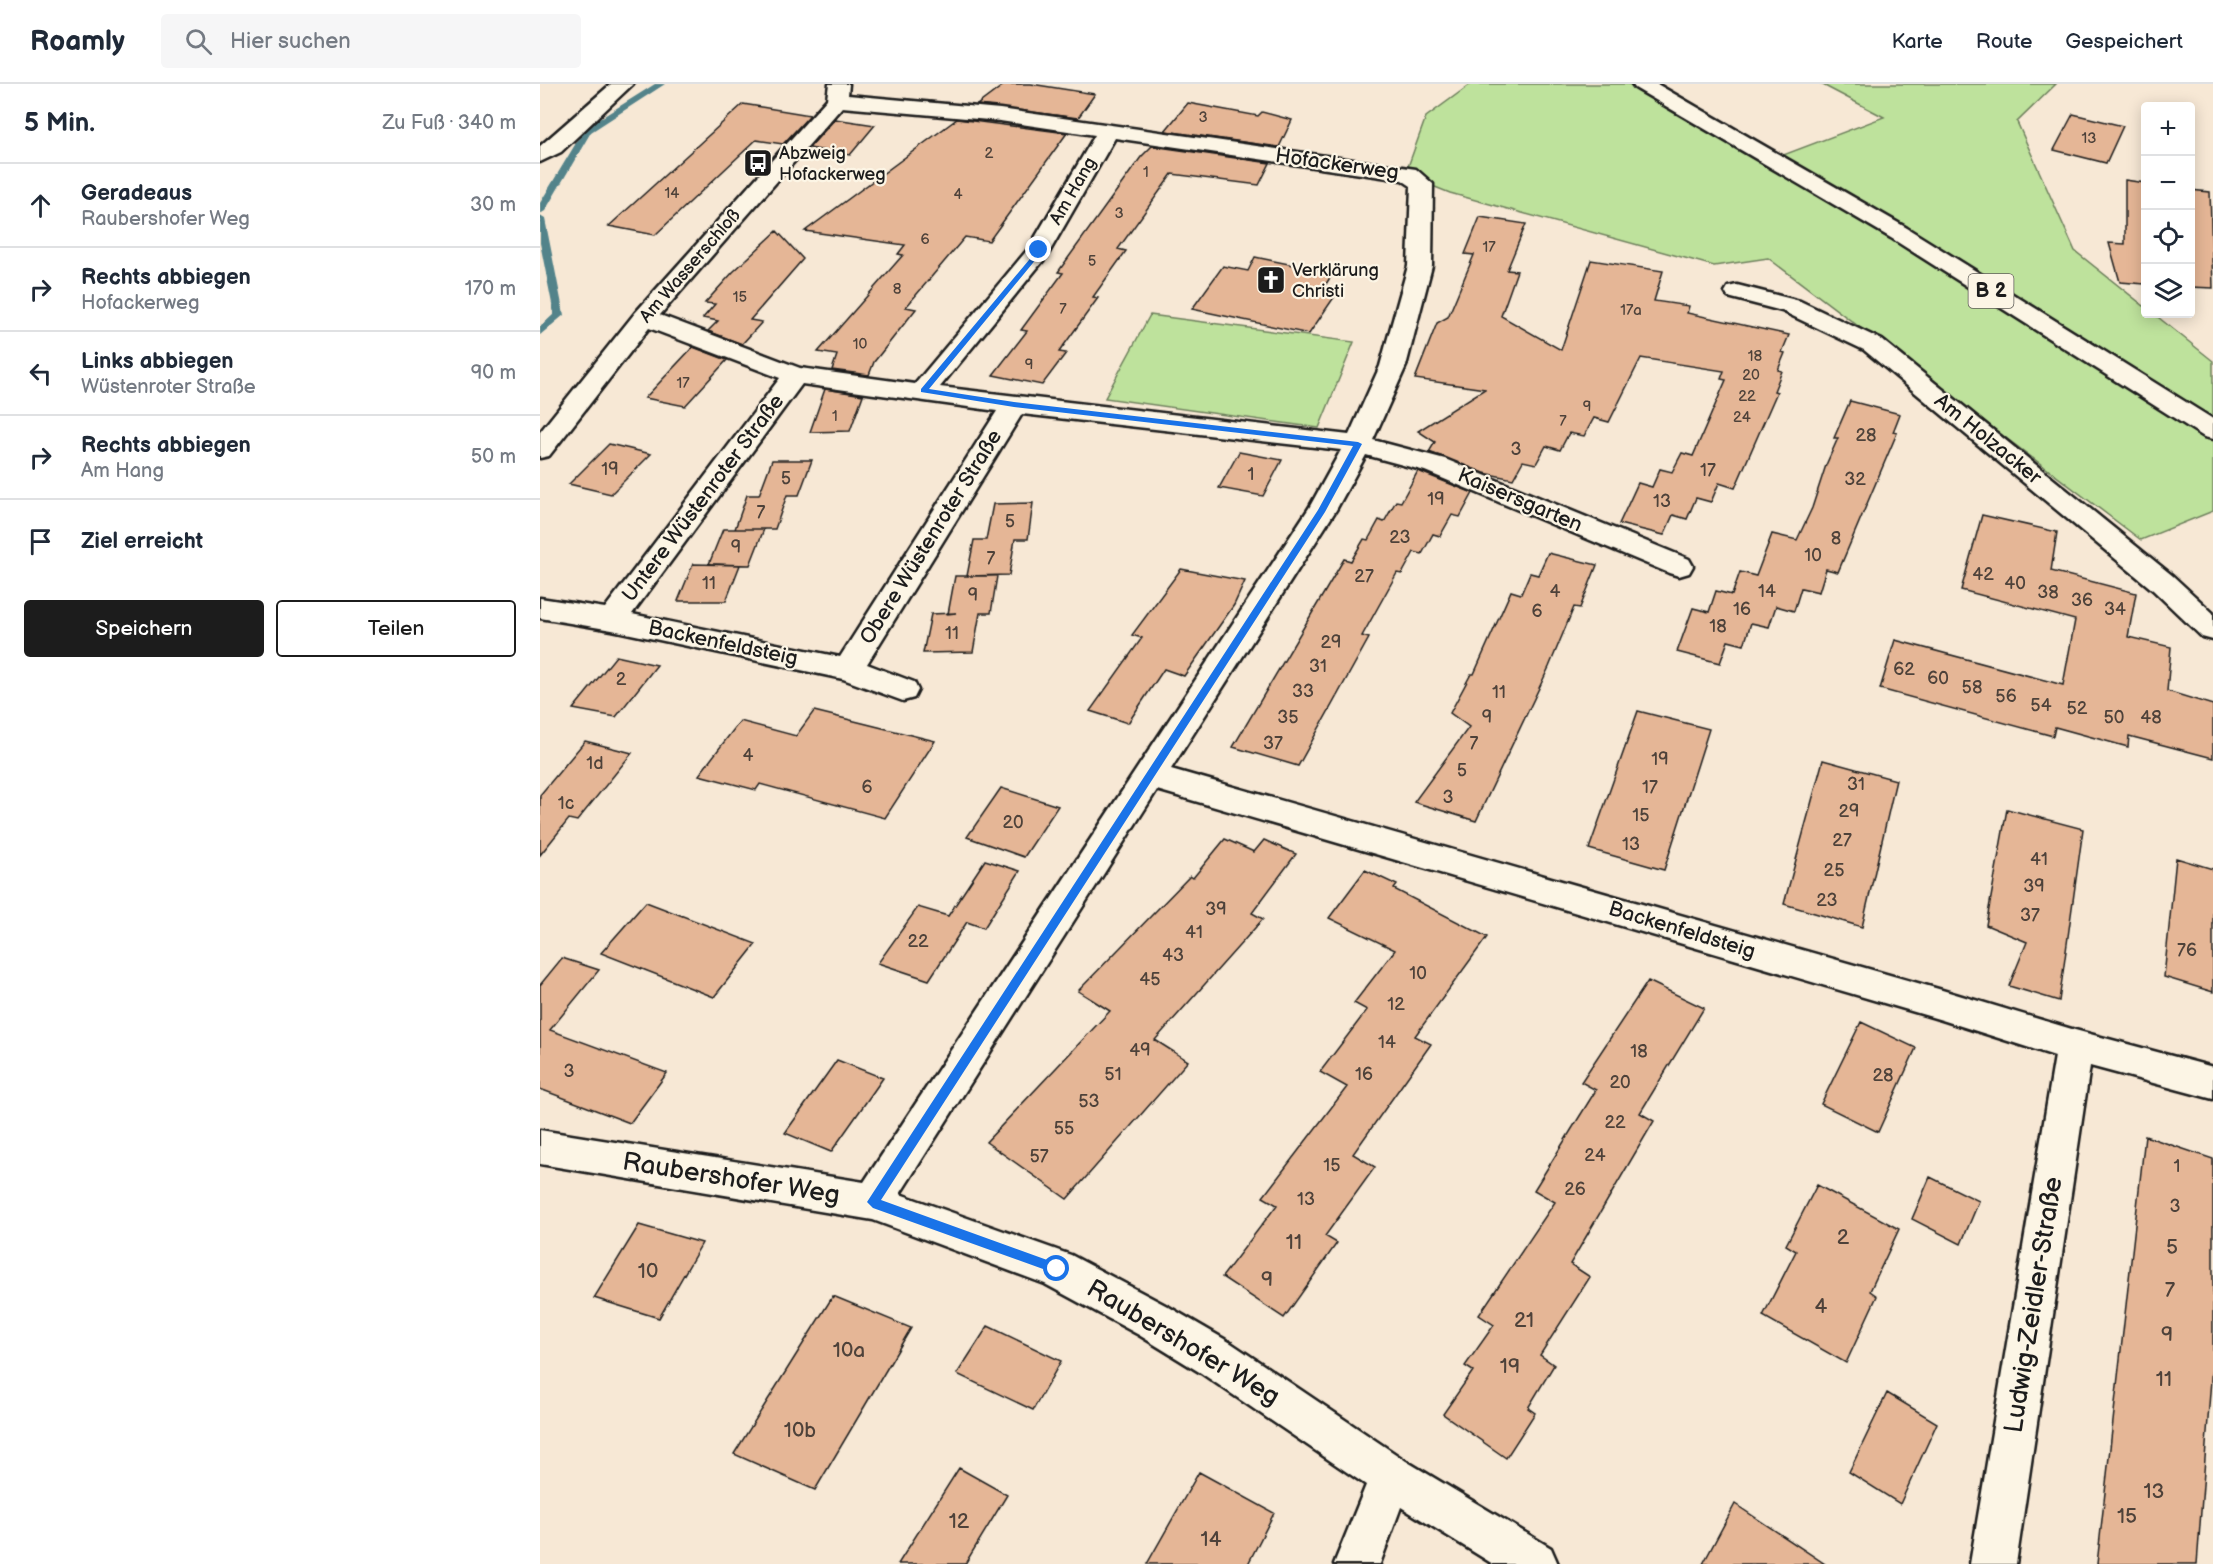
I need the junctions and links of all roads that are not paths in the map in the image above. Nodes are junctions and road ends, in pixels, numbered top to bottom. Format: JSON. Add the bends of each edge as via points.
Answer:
{"nodes":[{"id":1,"x":623,"y":84,"type":"edge"},
{"id":2,"x":1642,"y":84,"type":"edge"},
{"id":3,"x":838,"y":92,"type":"edge"},
{"id":4,"x":1108,"y":131,"type":"junction"},
{"id":5,"x":540,"y":156,"type":"edge"},
{"id":6,"x":1737,"y":292,"type":"dead end"},
{"id":7,"x":644,"y":318,"type":"junction"},
{"id":8,"x":795,"y":375,"type":"junction"},
{"id":9,"x":924,"y":391,"type":"junction"},
{"id":10,"x":1014,"y":405,"type":"junction"},
{"id":11,"x":2213,"y":431,"type":"edge"},
{"id":12,"x":1358,"y":444,"type":"junction"},
{"id":13,"x":540,"y":450,"type":"edge"},
{"id":14,"x":1679,"y":566,"type":"dead end"},
{"id":15,"x":540,"y":608,"type":"edge"},
{"id":16,"x":612,"y":620,"type":"junction"},
{"id":17,"x":2213,"y":630,"type":"edge"},
{"id":18,"x":848,"y":669,"type":"junction"},
{"id":19,"x":903,"y":690,"type":"dead end"},
{"id":20,"x":1151,"y":776,"type":"junction"},
{"id":21,"x":2075,"y":1046,"type":"junction"},
{"id":22,"x":2213,"y":1083,"type":"edge"},
{"id":23,"x":540,"y":1147,"type":"edge"},
{"id":24,"x":873,"y":1202,"type":"junction"},
{"id":25,"x":1391,"y":1476,"type":"junction"},
{"id":26,"x":1357,"y":1564,"type":"edge"},
{"id":27,"x":1536,"y":1564,"type":"edge"},
{"id":28,"x":1993,"y":1564,"type":"edge"}],
"edges":[{"from":1,"to":5,"type":"street"},
{"from":2,"to":11,"type":"street","number":"B 2","via":[[1899,233]]},
{"from":3,"to":4,"type":"street","name":"Hofackerweg"},
{"from":3,"to":7,"type":"street","name":"Am Wasserschloß"},
{"from":4,"to":9,"type":"street","name":"Am Hang","via":[[1039,250]]},
{"from":4,"to":12,"type":"street","name":"Hofackerweg","via":[[1408,174],[1422,184],[1420,266],[1393,366]]},
{"from":6,"to":17,"type":"street","name":"Am Holzacker","via":[[1791,306],[1873,345],[2163,583]]},
{"from":7,"to":8,"type":"street","name":"Kaisersgarten"},
{"from":7,"to":13,"type":"street","name":"Am Wasserschloß"},
{"from":8,"to":9,"type":"street","name":"Kaisersgarten"},
{"from":8,"to":16,"type":"street","name":"Untere Wüstenroter Straße"},
{"from":9,"to":10,"type":"street","name":"Kaisersgarten"},
{"from":10,"to":12,"type":"street","name":"Kaisersgarten"},
{"from":10,"to":18,"type":"street","name":"Obere Wüstenroter Straße"},
{"from":12,"to":14,"type":"street","name":"Kaisersgarten","via":[[1436,465]]},
{"from":12,"to":20,"type":"street","name":"Hofackerweg","via":[[1322,510]]},
{"from":15,"to":16,"type":"street","name":"Backenfeldsteig"},
{"from":16,"to":18,"type":"street","name":"Backenfeldsteig"},
{"from":18,"to":19,"type":"street","name":"Backenfeldsteig"},
{"from":20,"to":21,"type":"street","name":"Backenfeldsteig"},
{"from":20,"to":24,"type":"street","name":"Hofackerweg"},
{"from":21,"to":22,"type":"street","name":"Backenfeldsteig"},
{"from":21,"to":28,"type":"street","name":"Ludwig-Zeidler-Straße"},
{"from":23,"to":24,"type":"street","name":"Raubershofer Weg"},
{"from":24,"to":25,"type":"street","name":"Raubershofer Weg","via":[[1057,1269],[1216,1358]]},
{"from":25,"to":26,"type":"street"},
{"from":25,"to":27,"type":"street","name":"Raubershofer Weg"}]}
